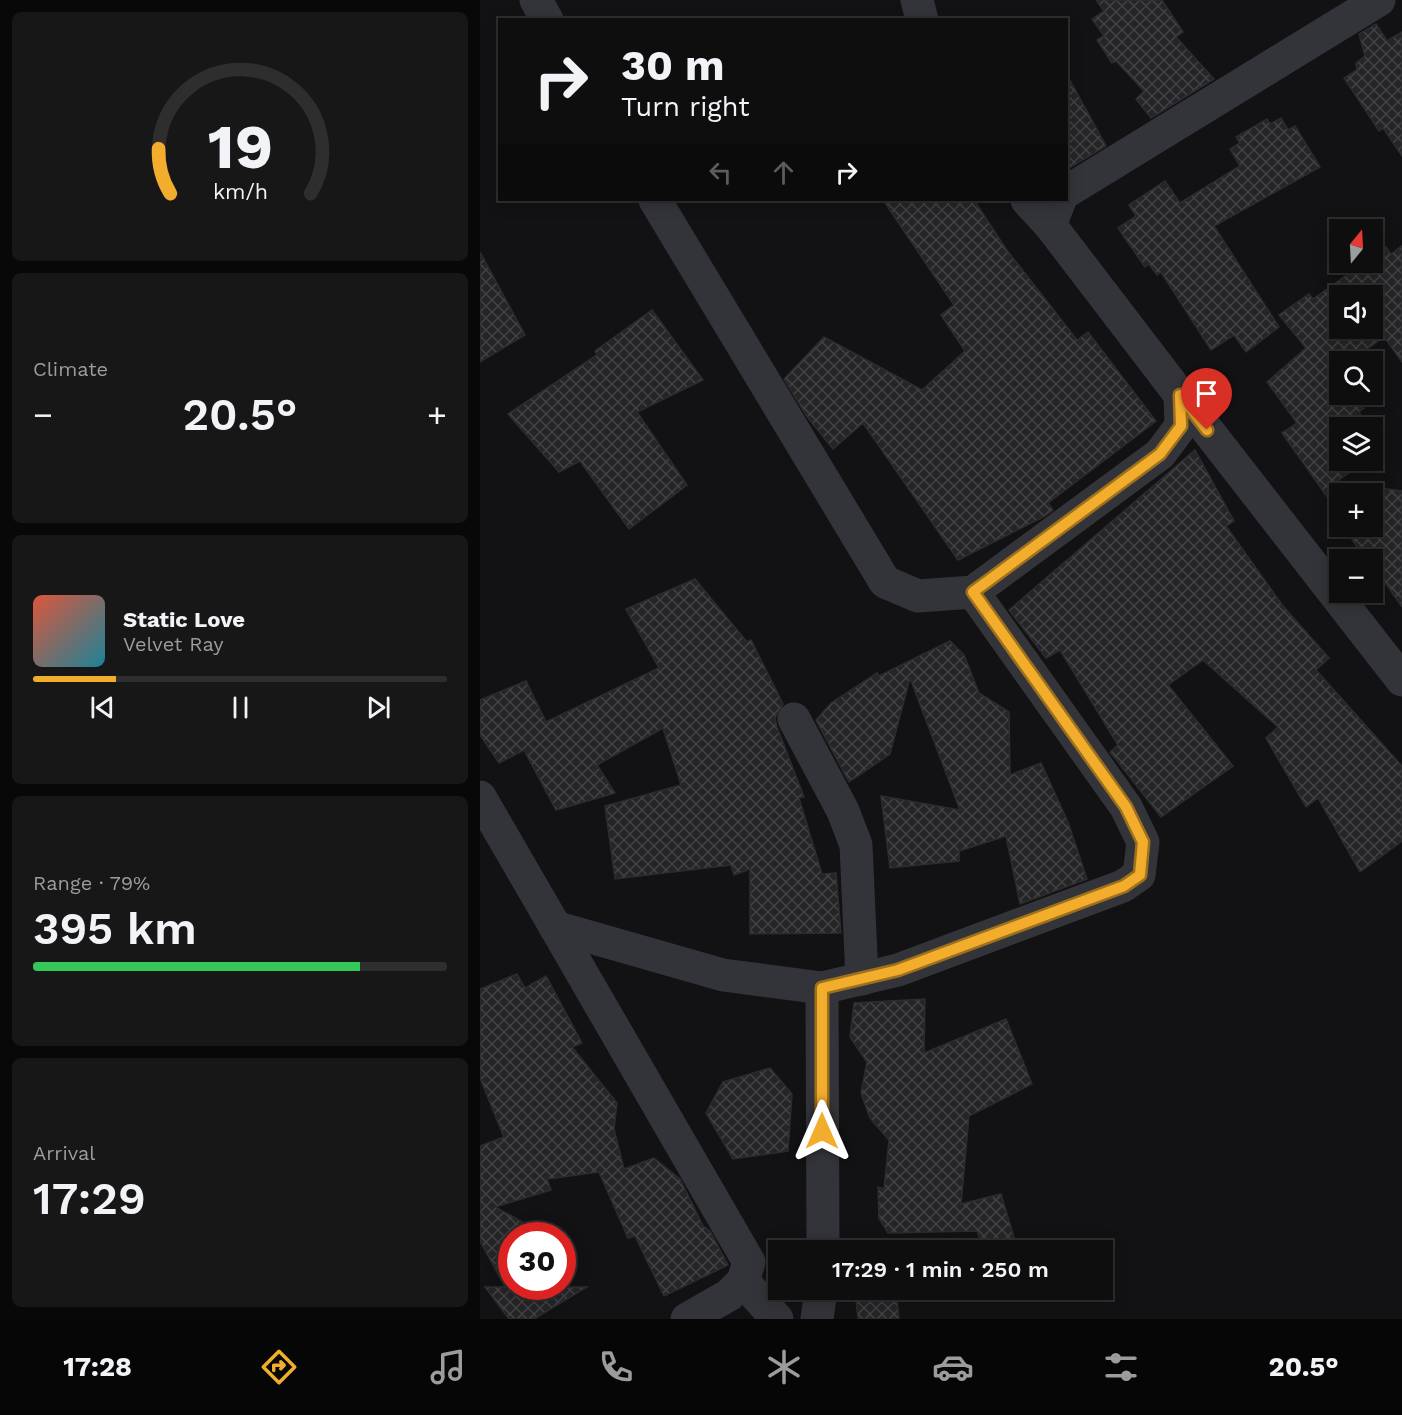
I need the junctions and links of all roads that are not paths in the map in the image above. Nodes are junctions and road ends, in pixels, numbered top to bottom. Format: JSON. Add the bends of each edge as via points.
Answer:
{"nodes":[{"id":1,"x":536,"y":0,"type":"edge"},
{"id":2,"x":917,"y":0,"type":"edge"},
{"id":3,"x":1379,"y":0,"type":"edge"},
{"id":4,"x":546,"y":18,"type":"edge"},
{"id":5,"x":922,"y":18,"type":"edge"},
{"id":6,"x":1068,"y":191,"type":"edge"},
{"id":7,"x":657,"y":201,"type":"edge"},
{"id":8,"x":1029,"y":201,"type":"edge"},
{"id":9,"x":1055,"y":212,"type":"edge"},
{"id":10,"x":1180,"y":395,"type":"junction"},
{"id":11,"x":973,"y":592,"type":"junction"},
{"id":12,"x":1402,"y":680,"type":"edge"},
{"id":13,"x":794,"y":719,"type":"dead end"},
{"id":14,"x":480,"y":797,"type":"edge"},
{"id":15,"x":555,"y":927,"type":"junction"},
{"id":16,"x":862,"y":979,"type":"junction"},
{"id":17,"x":822,"y":988,"type":"junction"},
{"id":18,"x":823,"y":1240,"type":"edge"},
{"id":19,"x":743,"y":1281,"type":"junction"},
{"id":20,"x":820,"y":1300,"type":"edge"},
{"id":21,"x":687,"y":1319,"type":"edge"},
{"id":22,"x":777,"y":1319,"type":"edge"},
{"id":23,"x":817,"y":1319,"type":"edge"}],
"edges":[{"from":1,"to":4,"type":"street"},
{"from":2,"to":5,"type":"street"},
{"from":3,"to":6,"type":"street"},
{"from":7,"to":11,"type":"street","via":[[885,582],[918,596]]},
{"from":8,"to":9,"type":"street"},
{"from":9,"to":10,"type":"street"},
{"from":10,"to":11,"type":"street","via":[[1181,426],[1160,454]]},
{"from":10,"to":12,"type":"street"},
{"from":11,"to":16,"type":"street","via":[[1126,807],[1143,842],[1140,875],[1124,886],[898,970]]},
{"from":13,"to":16,"type":"street","via":[[843,811],[856,845]]},
{"from":14,"to":15,"type":"street"},
{"from":15,"to":17,"type":"street","via":[[723,975]]},
{"from":15,"to":19,"type":"street","via":[[748,1262]]},
{"from":16,"to":17,"type":"street"},
{"from":17,"to":18,"type":"street"},
{"from":19,"to":21,"type":"street","via":[[729,1295]]},
{"from":19,"to":22,"type":"street"},
{"from":20,"to":23,"type":"street"}]}
